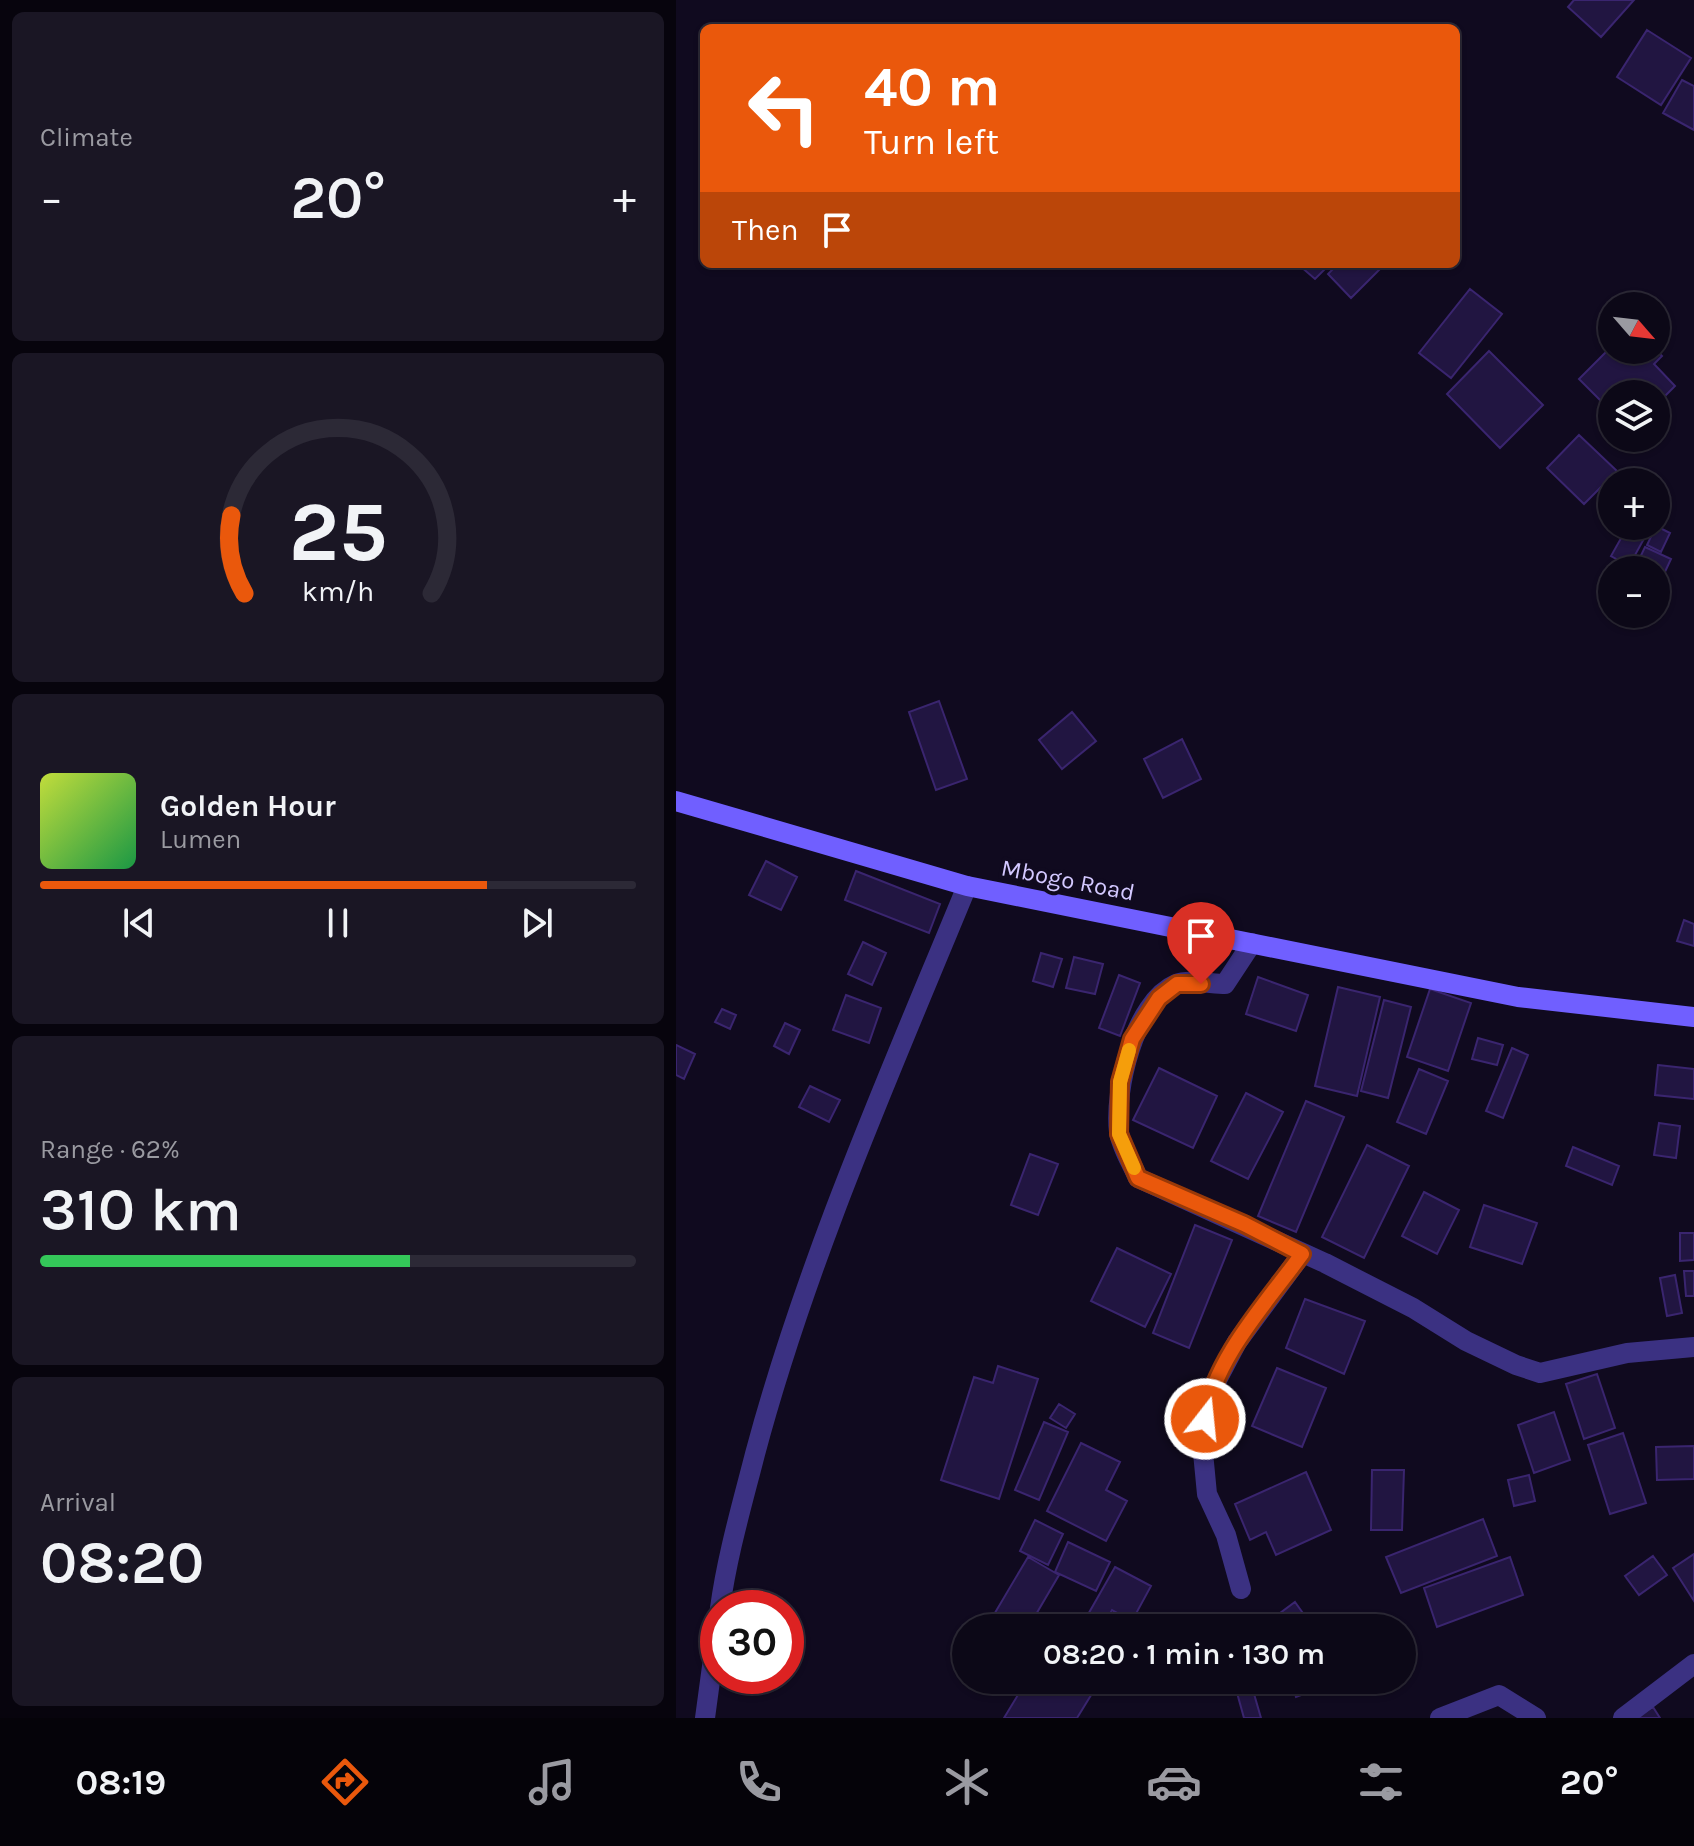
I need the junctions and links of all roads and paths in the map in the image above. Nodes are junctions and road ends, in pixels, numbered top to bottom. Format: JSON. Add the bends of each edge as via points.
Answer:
{"nodes":[{"id":1,"x":676,"y":801,"type":"edge"},
{"id":2,"x":967,"y":886,"type":"junction"},
{"id":3,"x":1252,"y":943,"type":"junction"},
{"id":4,"x":1694,"y":1017,"type":"edge"},
{"id":5,"x":1302,"y":1254,"type":"junction"},
{"id":6,"x":1694,"y":1347,"type":"edge"},
{"id":7,"x":1241,"y":1589,"type":"dead end"},
{"id":8,"x":723,"y":1590,"type":"edge"},
{"id":9,"x":1694,"y":1664,"type":"edge"},
{"id":10,"x":708,"y":1694,"type":"edge"},
{"id":11,"x":705,"y":1718,"type":"edge"},
{"id":12,"x":1440,"y":1718,"type":"edge"},
{"id":13,"x":1536,"y":1718,"type":"edge"},
{"id":14,"x":1623,"y":1718,"type":"edge"}],
"edges":[{"from":1,"to":2,"type":"main road","name":"Mbogo Road"},
{"from":2,"to":3,"type":"main road","name":"Mbogo Road"},
{"from":2,"to":8,"type":"street","via":[[819,1251],[776,1374]]},
{"from":3,"to":4,"type":"main road","name":"Mbogo Road","via":[[1518,997]]},
{"from":3,"to":5,"type":"street","via":[[1225,984],[1177,984],[1159,998],[1132,1039],[1120,1082],[1119,1134],[1138,1178]]},
{"from":5,"to":6,"type":"street","via":[[1413,1308],[1466,1341],[1540,1373],[1627,1353]]},
{"from":5,"to":7,"type":"street","via":[[1237,1342],[1208,1397],[1202,1442],[1207,1494],[1226,1535]]},
{"from":9,"to":14,"type":"street"},
{"from":10,"to":11,"type":"street"},
{"from":12,"to":13,"type":"street","via":[[1499,1695]]}]}
